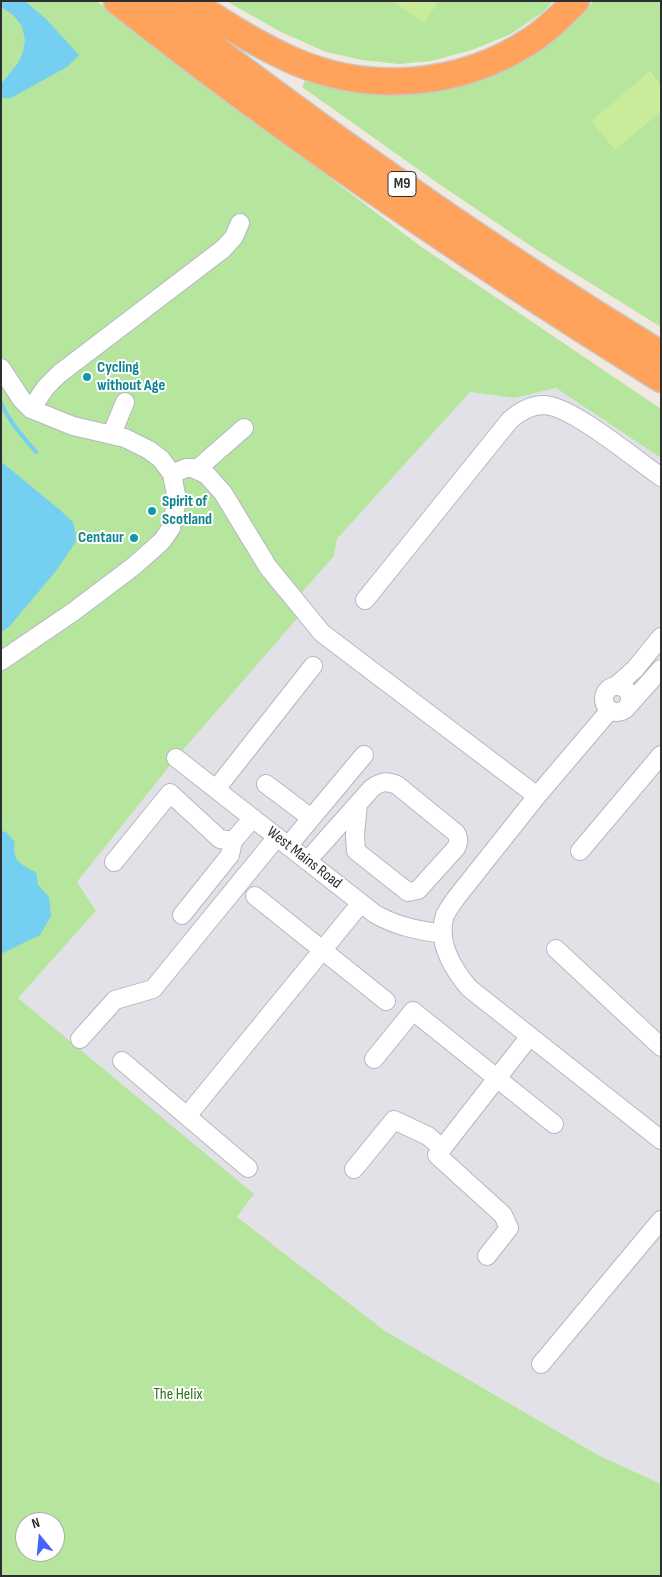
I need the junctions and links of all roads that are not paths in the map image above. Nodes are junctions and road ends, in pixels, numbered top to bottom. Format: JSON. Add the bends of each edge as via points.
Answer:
{"nodes":[{"id":1,"x":117,"y":1,"type":"edge"},
{"id":2,"x":152,"y":1,"type":"edge"},
{"id":3,"x":190,"y":1,"type":"edge"},
{"id":4,"x":576,"y":1,"type":"edge"},
{"id":5,"x":395,"y":206,"type":"junction"},
{"id":6,"x":240,"y":223,"type":"dead end"},
{"id":7,"x":661,"y":354,"type":"edge"},
{"id":8,"x":1,"y":368,"type":"edge"},
{"id":9,"x":661,"y":379,"type":"edge"},
{"id":10,"x":661,"y":396,"type":"edge"},
{"id":11,"x":125,"y":402,"type":"dead end"},
{"id":12,"x":31,"y":409,"type":"junction"},
{"id":13,"x":244,"y":428,"type":"dead end"},
{"id":14,"x":114,"y":436,"type":"junction"},
{"id":15,"x":196,"y":470,"type":"junction"},
{"id":16,"x":172,"y":474,"type":"junction"},
{"id":17,"x":661,"y":477,"type":"edge"},
{"id":18,"x":365,"y":600,"type":"dead end"},
{"id":19,"x":661,"y":637,"type":"edge"},
{"id":20,"x":1,"y":661,"type":"edge"},
{"id":21,"x":313,"y":666,"type":"dead end"},
{"id":22,"x":661,"y":669,"type":"edge"},
{"id":23,"x":616,"y":686,"type":"junction"},
{"id":24,"x":627,"y":707,"type":"junction"},
{"id":25,"x":610,"y":710,"type":"junction"},
{"id":26,"x":364,"y":755,"type":"dead end"},
{"id":27,"x":661,"y":755,"type":"edge"},
{"id":28,"x":176,"y":758,"type":"dead end"},
{"id":29,"x":266,"y":784,"type":"dead end"},
{"id":30,"x":216,"y":790,"type":"junction"},
{"id":31,"x":537,"y":796,"type":"junction"},
{"id":32,"x":358,"y":804,"type":"junction"},
{"id":33,"x":253,"y":818,"type":"junction"},
{"id":34,"x":311,"y":818,"type":"junction"},
{"id":35,"x":233,"y":841,"type":"junction"},
{"id":36,"x":282,"y":841,"type":"junction"},
{"id":37,"x":580,"y":851,"type":"dead end"},
{"id":38,"x":307,"y":861,"type":"junction"},
{"id":39,"x":114,"y":862,"type":"dead end"},
{"id":40,"x":254,"y":896,"type":"dead end"},
{"id":41,"x":361,"y":903,"type":"junction"},
{"id":42,"x":182,"y":915,"type":"dead end"},
{"id":43,"x":443,"y":934,"type":"junction"},
{"id":44,"x":556,"y":949,"type":"dead end"},
{"id":45,"x":322,"y":950,"type":"junction"},
{"id":46,"x":386,"y":1001,"type":"dead end"},
{"id":47,"x":530,"y":1036,"type":"junction"},
{"id":48,"x":80,"y":1039,"type":"dead end"},
{"id":49,"x":661,"y":1047,"type":"edge"},
{"id":50,"x":374,"y":1059,"type":"dead end"},
{"id":51,"x":122,"y":1061,"type":"dead end"},
{"id":52,"x":497,"y":1078,"type":"junction"},
{"id":53,"x":187,"y":1116,"type":"junction"},
{"id":54,"x":554,"y":1124,"type":"dead end"},
{"id":55,"x":661,"y":1140,"type":"edge"},
{"id":56,"x":442,"y":1148,"type":"junction"},
{"id":57,"x":248,"y":1168,"type":"dead end"},
{"id":58,"x":354,"y":1169,"type":"dead end"},
{"id":59,"x":661,"y":1220,"type":"edge"},
{"id":60,"x":487,"y":1256,"type":"dead end"},
{"id":61,"x":541,"y":1364,"type":"dead end"}],
"edges":[{"from":1,"to":5,"type":"highway","number":"M9"},
{"from":2,"to":7,"type":"highway","number":"M9","via":[[396,180]]},
{"from":3,"to":4,"type":"highway","via":[[254,41],[298,62],[354,78],[402,82],[458,73],[502,56],[545,30]]},
{"from":5,"to":9,"type":"highway","number":"M9","via":[[560,317]]},
{"from":5,"to":10,"type":"highway"},
{"from":6,"to":12,"type":"street","via":[[223,249],[59,374]]},
{"from":8,"to":12,"type":"street"},
{"from":11,"to":14,"type":"street"},
{"from":12,"to":14,"type":"street","via":[[73,426]]},
{"from":13,"to":15,"type":"street"},
{"from":14,"to":16,"type":"street","via":[[149,450]]},
{"from":15,"to":16,"type":"street","via":[[186,468]]},
{"from":15,"to":31,"type":"street","via":[[207,475],[223,493],[268,567],[322,632]]},
{"from":16,"to":20,"type":"street","via":[[178,500],[171,528],[162,541],[73,612]]},
{"from":17,"to":18,"type":"street","via":[[578,418],[558,408],[532,406],[510,420]]},
{"from":19,"to":23,"type":"street"},
{"from":21,"to":30,"type":"street"},
{"from":22,"to":24,"type":"street"},
{"from":23,"to":24,"type":"street","via":[[628,691],[630,700]]},
{"from":23,"to":25,"type":"street","via":[[604,694],[604,703]]},
{"from":24,"to":25,"type":"street","via":[[620,712]]},
{"from":25,"to":31,"type":"street"},
{"from":26,"to":34,"type":"street"},
{"from":27,"to":37,"type":"street"},
{"from":28,"to":30,"type":"street","name":"West Mains Road"},
{"from":29,"to":34,"type":"street"},
{"from":30,"to":33,"type":"street","name":"West Mains Road"},
{"from":31,"to":43,"type":"street","via":[[456,898],[445,916]]},
{"from":32,"to":32,"type":"street","via":[[380,783],[397,784],[456,833],[456,848],[418,890],[408,892],[356,851],[354,836]]},
{"from":32,"to":38,"type":"street"},
{"from":33,"to":35,"type":"street"},
{"from":33,"to":36,"type":"street","name":"West Mains Road"},
{"from":34,"to":36,"type":"street"},
{"from":35,"to":39,"type":"street","via":[[220,839],[170,793]]},
{"from":35,"to":42,"type":"street","via":[[230,855]]},
{"from":36,"to":38,"type":"street","name":"West Mains Road"},
{"from":36,"to":48,"type":"street","via":[[153,989],[115,1000]]},
{"from":38,"to":41,"type":"street","name":"West Mains Road"},
{"from":40,"to":45,"type":"street"},
{"from":41,"to":43,"type":"street","name":"West Mains Road","via":[[390,923]]},
{"from":41,"to":45,"type":"street"},
{"from":43,"to":47,"type":"street","via":[[455,971],[469,988]]},
{"from":44,"to":49,"type":"street"},
{"from":45,"to":46,"type":"street"},
{"from":45,"to":53,"type":"street"},
{"from":47,"to":52,"type":"street"},
{"from":47,"to":55,"type":"street"},
{"from":50,"to":52,"type":"street","via":[[413,1011]]},
{"from":51,"to":53,"type":"street"},
{"from":52,"to":54,"type":"street"},
{"from":52,"to":56,"type":"street"},
{"from":53,"to":57,"type":"street"},
{"from":56,"to":58,"type":"street","via":[[428,1136],[394,1120]]},
{"from":56,"to":60,"type":"street","via":[[436,1155],[503,1215],[509,1228]]},
{"from":59,"to":61,"type":"street"}]}
